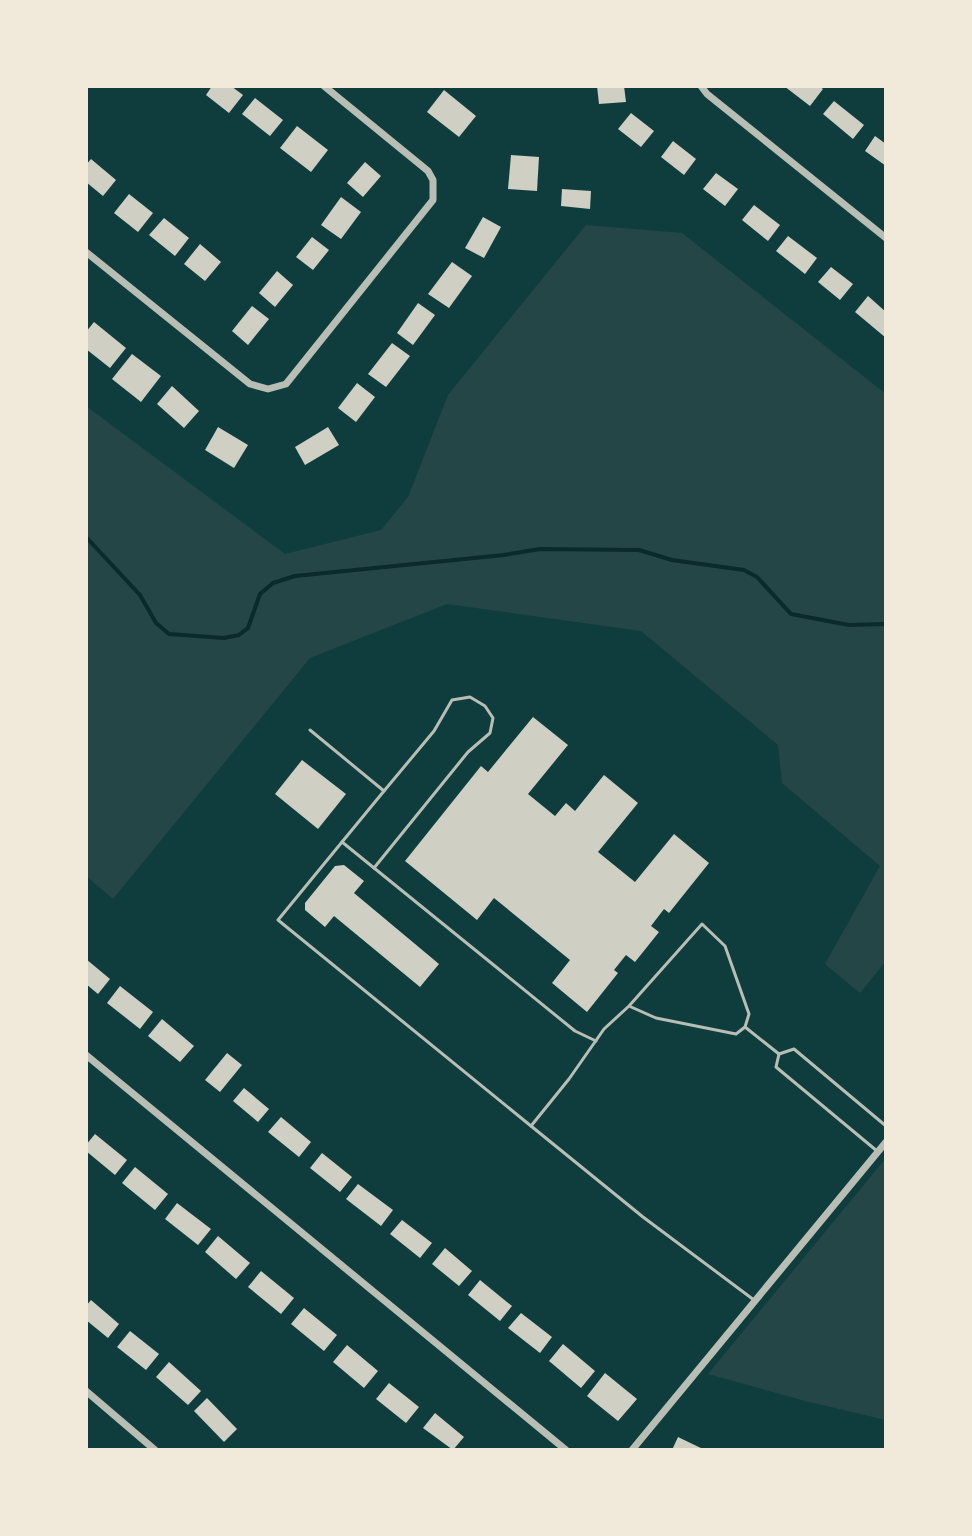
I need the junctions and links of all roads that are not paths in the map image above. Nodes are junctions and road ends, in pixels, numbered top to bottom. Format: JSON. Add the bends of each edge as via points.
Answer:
{"nodes":[{"id":1,"x":324,"y":86,"type":"edge"},
{"id":2,"x":701,"y":86,"type":"edge"},
{"id":3,"x":886,"y":238,"type":"edge"},
{"id":4,"x":86,"y":252,"type":"edge"},
{"id":5,"x":310,"y":730,"type":"dead end"},
{"id":6,"x":384,"y":791,"type":"junction"},
{"id":7,"x":342,"y":842,"type":"junction"},
{"id":8,"x":374,"y":868,"type":"junction"},
{"id":9,"x":629,"y":1006,"type":"junction"},
{"id":10,"x":745,"y":1027,"type":"junction"},
{"id":11,"x":596,"y":1041,"type":"junction"},
{"id":12,"x":779,"y":1054,"type":"junction"},
{"id":13,"x":86,"y":1055,"type":"edge"},
{"id":14,"x":531,"y":1126,"type":"junction"},
{"id":15,"x":886,"y":1126,"type":"edge"},
{"id":16,"x":886,"y":1142,"type":"edge"},
{"id":17,"x":878,"y":1152,"type":"junction"},
{"id":18,"x":756,"y":1301,"type":"junction"},
{"id":19,"x":86,"y":1391,"type":"edge"},
{"id":20,"x":155,"y":1450,"type":"edge"},
{"id":21,"x":566,"y":1450,"type":"edge"},
{"id":22,"x":632,"y":1450,"type":"edge"}],
"edges":[{"from":1,"to":4,"type":"street","via":[[428,171],[433,200],[286,384],[268,389],[250,384]]},
{"from":2,"to":3,"type":"street"},
{"from":5,"to":6,"type":"lane"},
{"from":6,"to":7,"type":"lane"},
{"from":6,"to":8,"type":"lane","via":[[434,731],[452,700],[470,697],[485,706],[493,718],[490,733],[468,752]]},
{"from":7,"to":8,"type":"lane"},
{"from":7,"to":14,"type":"lane","via":[[278,920]]},
{"from":8,"to":11,"type":"lane","via":[[575,1031]]},
{"from":9,"to":10,"type":"lane","via":[[656,1018],[736,1034]]},
{"from":9,"to":10,"type":"lane","via":[[702,924],[725,946],[749,1014]]},
{"from":9,"to":11,"type":"lane"},
{"from":10,"to":12,"type":"lane"},
{"from":11,"to":14,"type":"lane"},
{"from":12,"to":15,"type":"lane","via":[[794,1049]]},
{"from":12,"to":17,"type":"lane","via":[[776,1067]]},
{"from":13,"to":21,"type":"street"},
{"from":14,"to":18,"type":"lane"},
{"from":16,"to":17,"type":"street"},
{"from":17,"to":18,"type":"street"},
{"from":18,"to":22,"type":"street"},
{"from":19,"to":20,"type":"street"}]}
